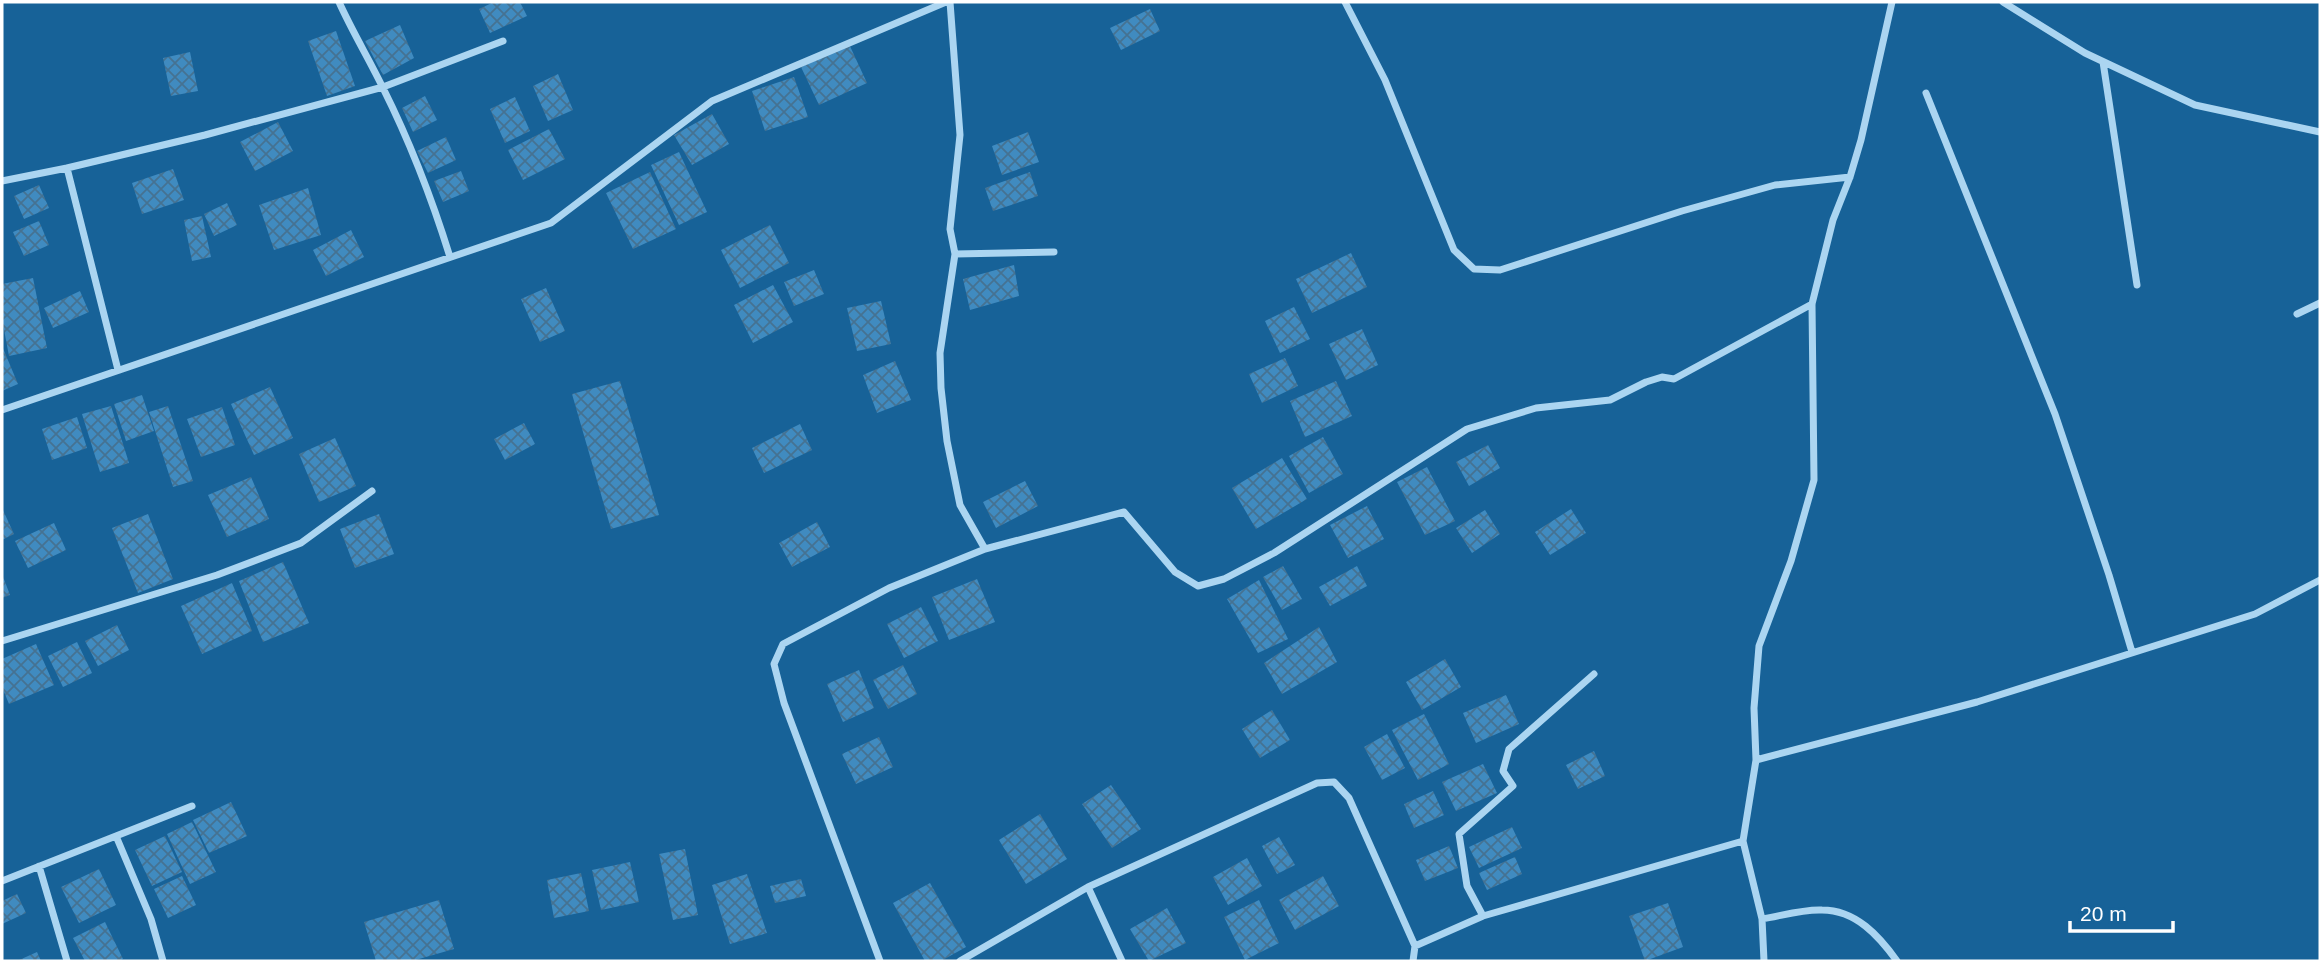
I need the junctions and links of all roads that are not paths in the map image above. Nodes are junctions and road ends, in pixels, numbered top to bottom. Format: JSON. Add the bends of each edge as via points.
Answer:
{"nodes":[{"id":1,"x":339,"y":2,"type":"edge"},
{"id":2,"x":948,"y":2,"type":"edge"},
{"id":3,"x":1345,"y":2,"type":"edge"},
{"id":4,"x":1892,"y":2,"type":"edge"},
{"id":5,"x":2003,"y":2,"type":"edge"},
{"id":6,"x":934,"y":4,"type":"edge"},
{"id":7,"x":503,"y":41,"type":"dead end"},
{"id":8,"x":2103,"y":62,"type":"junction"},
{"id":9,"x":383,"y":87,"type":"junction"},
{"id":10,"x":1926,"y":93,"type":"dead end"},
{"id":11,"x":2320,"y":132,"type":"edge"},
{"id":12,"x":67,"y":168,"type":"junction"},
{"id":13,"x":1850,"y":177,"type":"junction"},
{"id":14,"x":2,"y":181,"type":"edge"},
{"id":15,"x":1054,"y":252,"type":"dead end"},
{"id":16,"x":955,"y":254,"type":"junction"},
{"id":17,"x":450,"y":257,"type":"junction"},
{"id":18,"x":2137,"y":285,"type":"dead end"},
{"id":19,"x":2320,"y":303,"type":"edge"},
{"id":20,"x":1812,"y":304,"type":"junction"},
{"id":21,"x":2297,"y":314,"type":"dead end"},
{"id":22,"x":118,"y":370,"type":"junction"},
{"id":23,"x":2,"y":410,"type":"edge"},
{"id":24,"x":372,"y":491,"type":"dead end"},
{"id":25,"x":985,"y":549,"type":"junction"},
{"id":26,"x":2320,"y":580,"type":"edge"},
{"id":27,"x":2,"y":641,"type":"edge"},
{"id":28,"x":2132,"y":652,"type":"junction"},
{"id":29,"x":1594,"y":674,"type":"dead end"},
{"id":30,"x":1756,"y":760,"type":"junction"},
{"id":31,"x":192,"y":806,"type":"dead end"},
{"id":32,"x":116,"y":836,"type":"junction"},
{"id":33,"x":1743,"y":841,"type":"junction"},
{"id":34,"x":39,"y":866,"type":"junction"},
{"id":35,"x":2,"y":881,"type":"edge"},
{"id":36,"x":1088,"y":887,"type":"junction"},
{"id":37,"x":1483,"y":916,"type":"junction"},
{"id":38,"x":1762,"y":919,"type":"junction"},
{"id":39,"x":1415,"y":946,"type":"junction"},
{"id":40,"x":966,"y":960,"type":"edge"},
{"id":41,"x":67,"y":961,"type":"edge"},
{"id":42,"x":163,"y":961,"type":"edge"},
{"id":43,"x":880,"y":961,"type":"edge"},
{"id":44,"x":1122,"y":961,"type":"edge"},
{"id":45,"x":1413,"y":961,"type":"edge"},
{"id":46,"x":1764,"y":961,"type":"edge"},
{"id":47,"x":1897,"y":961,"type":"edge"}],
"edges":[{"from":1,"to":9,"type":"street"},
{"from":2,"to":6,"type":"street"},
{"from":2,"to":16,"type":"street","via":[[960,135],[950,229]]},
{"from":3,"to":13,"type":"street","via":[[1385,80],[1454,250],[1474,268],[1500,270],[1775,185]]},
{"from":4,"to":13,"type":"street"},
{"from":5,"to":8,"type":"street"},
{"from":6,"to":17,"type":"street","via":[[712,101],[551,223]]},
{"from":7,"to":9,"type":"street"},
{"from":8,"to":11,"type":"street","via":[[2195,105]]},
{"from":8,"to":18,"type":"street"},
{"from":9,"to":12,"type":"street"},
{"from":9,"to":17,"type":"street"},
{"from":10,"to":28,"type":"street","via":[[2055,414]]},
{"from":12,"to":14,"type":"street"},
{"from":12,"to":22,"type":"street"},
{"from":13,"to":20,"type":"street","via":[[1833,220]]},
{"from":15,"to":16,"type":"street"},
{"from":16,"to":25,"type":"street","via":[[940,353],[941,388],[960,505]]},
{"from":17,"to":22,"type":"street"},
{"from":19,"to":21,"type":"street"},
{"from":20,"to":25,"type":"street","via":[[1674,379],[1646,382],[1610,400],[1536,408],[1467,429],[1274,553],[1224,579],[1198,586],[1175,572],[1124,512]]},
{"from":20,"to":30,"type":"street","via":[[1814,480],[1791,561],[1759,646]]},
{"from":22,"to":23,"type":"street"},
{"from":24,"to":27,"type":"street","via":[[301,543],[217,575]]},
{"from":25,"to":43,"type":"street","via":[[889,588],[783,644],[775,664],[784,703]]},
{"from":26,"to":28,"type":"street","via":[[2255,614]]},
{"from":28,"to":30,"type":"street","via":[[1977,702]]},
{"from":29,"to":37,"type":"street","via":[[1509,748],[1503,771],[1513,786],[1460,834],[1467,886]]},
{"from":30,"to":33,"type":"street"},
{"from":31,"to":32,"type":"street"},
{"from":32,"to":34,"type":"street"},
{"from":32,"to":42,"type":"street","via":[[151,919]]},
{"from":33,"to":37,"type":"street"},
{"from":33,"to":38,"type":"street"},
{"from":34,"to":35,"type":"street"},
{"from":34,"to":41,"type":"street"},
{"from":36,"to":39,"type":"street","via":[[1317,783],[1334,782],[1349,798]]},
{"from":36,"to":40,"type":"street"},
{"from":36,"to":44,"type":"street"},
{"from":37,"to":39,"type":"street"},
{"from":38,"to":46,"type":"street"},
{"from":38,"to":47,"type":"street","via":[[1823,910],[1853,916]]},
{"from":39,"to":45,"type":"street"}]}
